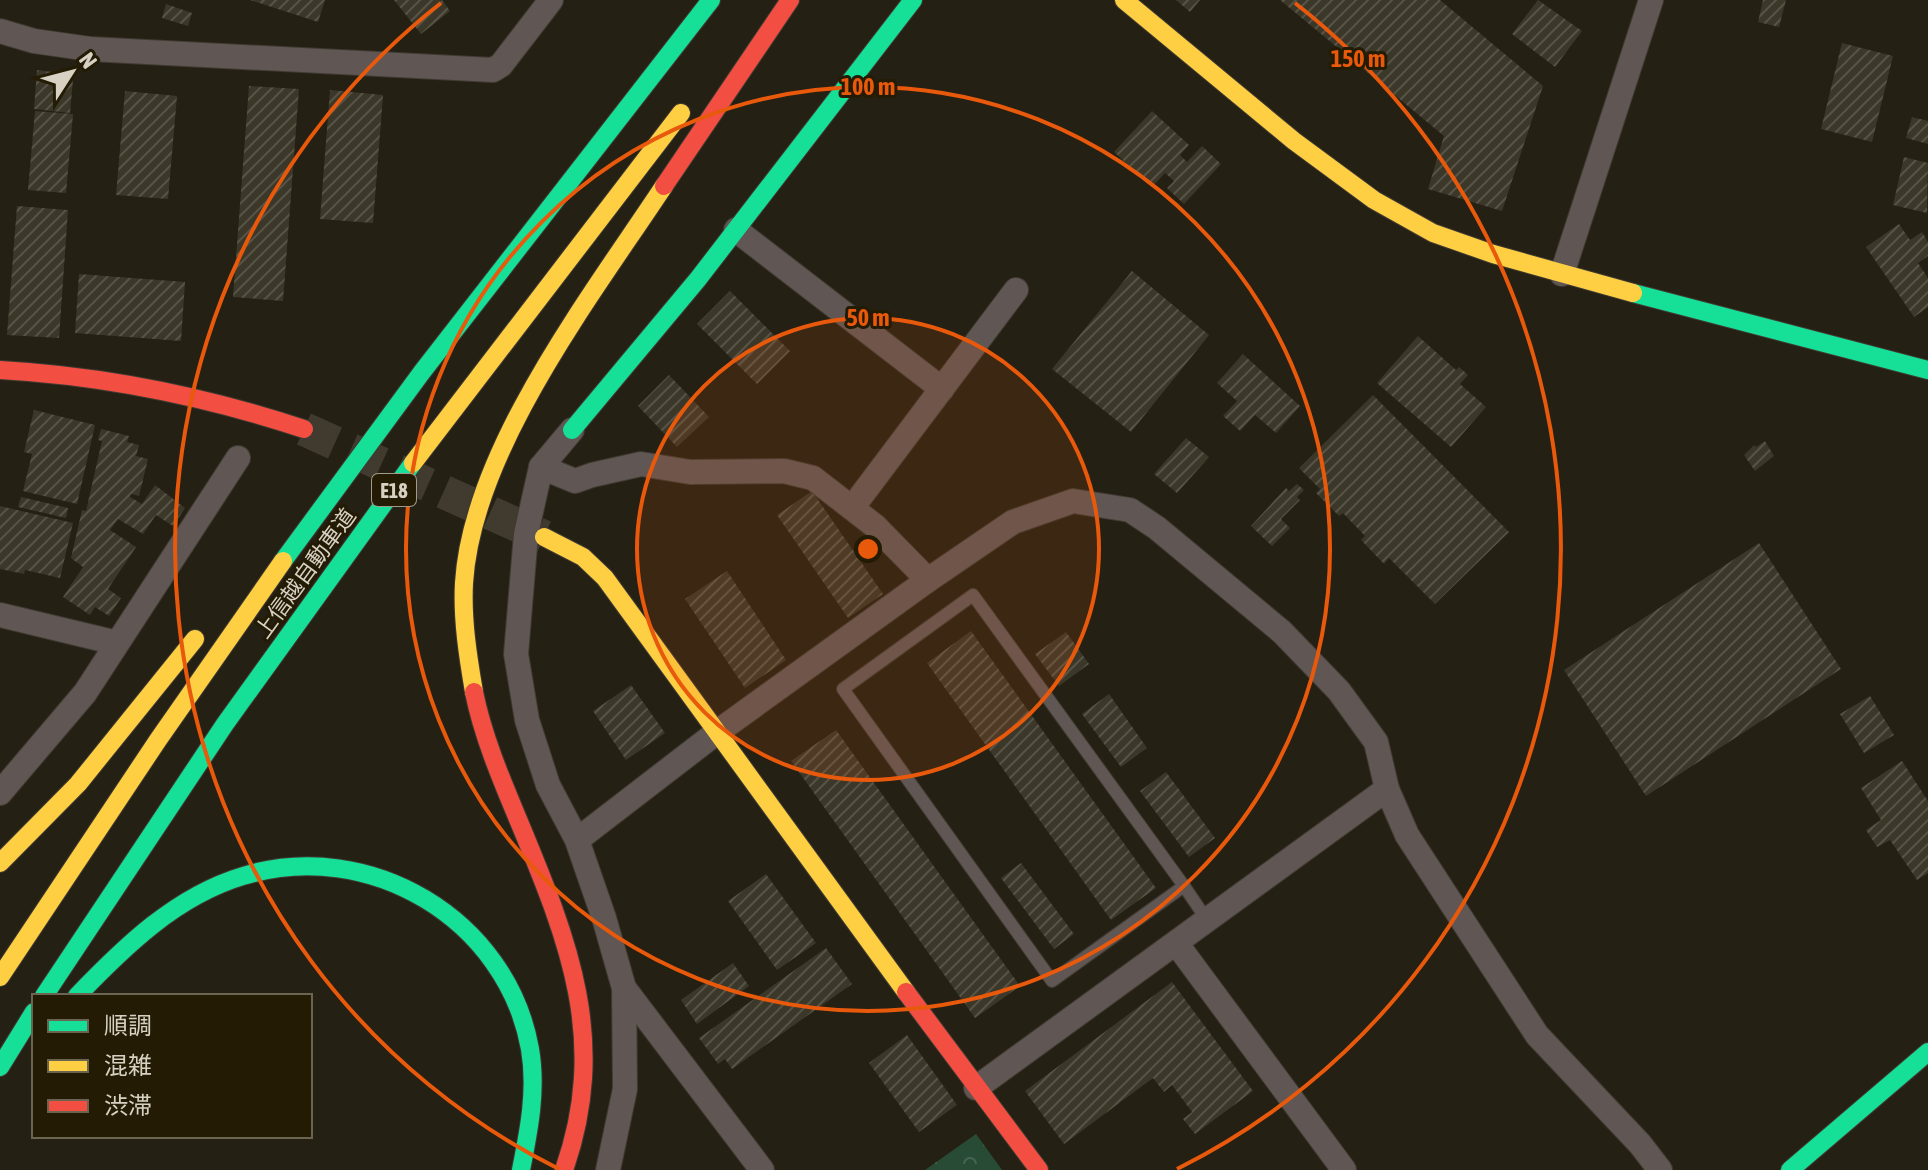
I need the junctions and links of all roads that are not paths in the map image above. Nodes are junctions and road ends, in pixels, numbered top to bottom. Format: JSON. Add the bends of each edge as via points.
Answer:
{"nodes":[{"id":1,"x":551,"y":0,"type":"edge"},
{"id":2,"x":709,"y":0,"type":"edge"},
{"id":3,"x":790,"y":0,"type":"edge"},
{"id":4,"x":913,"y":0,"type":"edge"},
{"id":5,"x":1124,"y":0,"type":"edge"},
{"id":6,"x":1651,"y":0,"type":"edge"},
{"id":7,"x":0,"y":31,"type":"edge"},
{"id":8,"x":691,"y":99,"type":"dead end"},
{"id":9,"x":736,"y":230,"type":"junction"},
{"id":10,"x":1562,"y":274,"type":"junction"},
{"id":11,"x":1016,"y":290,"type":"dead end"},
{"id":12,"x":0,"y":370,"type":"edge"},
{"id":13,"x":1928,"y":370,"type":"edge"},
{"id":14,"x":942,"y":389,"type":"junction"},
{"id":15,"x":304,"y":429,"type":"tunnel mouth"},
{"id":16,"x":572,"y":430,"type":"joint"},
{"id":17,"x":336,"y":457,"type":"dead end"},
{"id":18,"x":238,"y":458,"type":"dead end"},
{"id":19,"x":541,"y":467,"type":"junction"},
{"id":20,"x":852,"y":508,"type":"junction"},
{"id":21,"x":544,"y":537,"type":"tunnel mouth"},
{"id":22,"x":928,"y":580,"type":"junction"},
{"id":23,"x":0,"y":615,"type":"edge"},
{"id":24,"x":210,"y":620,"type":"dead end"},
{"id":25,"x":117,"y":643,"type":"junction"},
{"id":26,"x":716,"y":733,"type":"junction"},
{"id":27,"x":1387,"y":789,"type":"junction"},
{"id":28,"x":0,"y":793,"type":"edge"},
{"id":29,"x":577,"y":840,"type":"junction"},
{"id":30,"x":0,"y":863,"type":"edge"},
{"id":31,"x":1184,"y":886,"type":"junction"},
{"id":32,"x":1207,"y":920,"type":"junction"},
{"id":33,"x":1176,"y":943,"type":"junction"},
{"id":34,"x":0,"y":977,"type":"edge"},
{"id":35,"x":624,"y":988,"type":"junction"},
{"id":36,"x":45,"y":994,"type":"edge"},
{"id":37,"x":79,"y":994,"type":"edge"},
{"id":38,"x":32,"y":1016,"type":"edge"},
{"id":39,"x":1928,"y":1052,"type":"edge"},
{"id":40,"x":26,"y":1060,"type":"dead end"},
{"id":41,"x":6,"y":1074,"type":"edge"},
{"id":42,"x":976,"y":1088,"type":"junction"},
{"id":43,"x":521,"y":1170,"type":"edge"},
{"id":44,"x":564,"y":1170,"type":"edge"},
{"id":45,"x":608,"y":1170,"type":"edge"},
{"id":46,"x":762,"y":1170,"type":"edge"},
{"id":47,"x":1039,"y":1170,"type":"edge"},
{"id":48,"x":1344,"y":1170,"type":"edge"},
{"id":49,"x":1660,"y":1170,"type":"edge"},
{"id":50,"x":1790,"y":1170,"type":"edge"}],
"edges":[{"from":1,"to":7,"type":"street","via":[[493,70],[90,49]]},
{"from":2,"to":17,"type":"main road","via":[[648,66]]},
{"from":2,"to":34,"type":"main road","name":"上信越自動車道","number":"E18","via":[[257,598]]},
{"from":3,"to":44,"type":"main road","via":[[539,378],[508,430],[472,529],[464,582],[465,641],[475,702],[492,759],[569,952],[582,1009],[578,1116]]},
{"from":4,"to":9,"type":"main road"},
{"from":5,"to":10,"type":"main road","via":[[1374,200],[1433,233]]},
{"from":6,"to":10,"type":"street"},
{"from":8,"to":36,"type":"main road","name":"上信越自動車道","number":"E18","via":[[327,582],[164,813]]},
{"from":9,"to":14,"type":"street"},
{"from":9,"to":16,"type":"main road"},
{"from":10,"to":13,"type":"main road"},
{"from":11,"to":14,"type":"street"},
{"from":12,"to":15,"type":"main road","via":[[105,378],[173,390]]},
{"from":14,"to":20,"type":"street"},
{"from":16,"to":19,"type":"street"},
{"from":18,"to":25,"type":"street"},
{"from":19,"to":20,"type":"street","via":[[575,481],[641,464],[690,472],[784,471],[813,478]]},
{"from":19,"to":29,"type":"street","via":[[526,534],[516,654],[527,720],[548,785]]},
{"from":20,"to":22,"type":"street"},
{"from":21,"to":26,"type":"main road","via":[[583,557],[605,578]]},
{"from":22,"to":26,"type":"street"},
{"from":22,"to":27,"type":"street","via":[[1013,522],[1073,501],[1130,510],[1282,632],[1339,691],[1376,742]]},
{"from":23,"to":25,"type":"street"},
{"from":24,"to":30,"type":"main road","via":[[89,774]]},
{"from":25,"to":28,"type":"street","via":[[85,693]]},
{"from":26,"to":29,"type":"street"},
{"from":26,"to":42,"type":"main road"},
{"from":27,"to":32,"type":"street"},
{"from":27,"to":49,"type":"street","via":[[1407,835],[1537,1035]]},
{"from":29,"to":35,"type":"street"},
{"from":31,"to":31,"type":"lane","via":[[973,595],[843,689],[1052,981]]},
{"from":31,"to":32,"type":"lane"},
{"from":32,"to":33,"type":"street"},
{"from":33,"to":42,"type":"street"},
{"from":33,"to":48,"type":"street"},
{"from":35,"to":45,"type":"street","via":[[625,1089]]},
{"from":35,"to":46,"type":"street"},
{"from":37,"to":43,"type":"main road","via":[[146,930],[202,893],[237,878],[308,867],[378,875],[447,910],[499,967],[520,1007],[535,1084],[534,1119]]},
{"from":38,"to":41,"type":"main road"},
{"from":39,"to":50,"type":"main road"},
{"from":40,"to":41,"type":"main road"},
{"from":42,"to":47,"type":"main road"}]}
